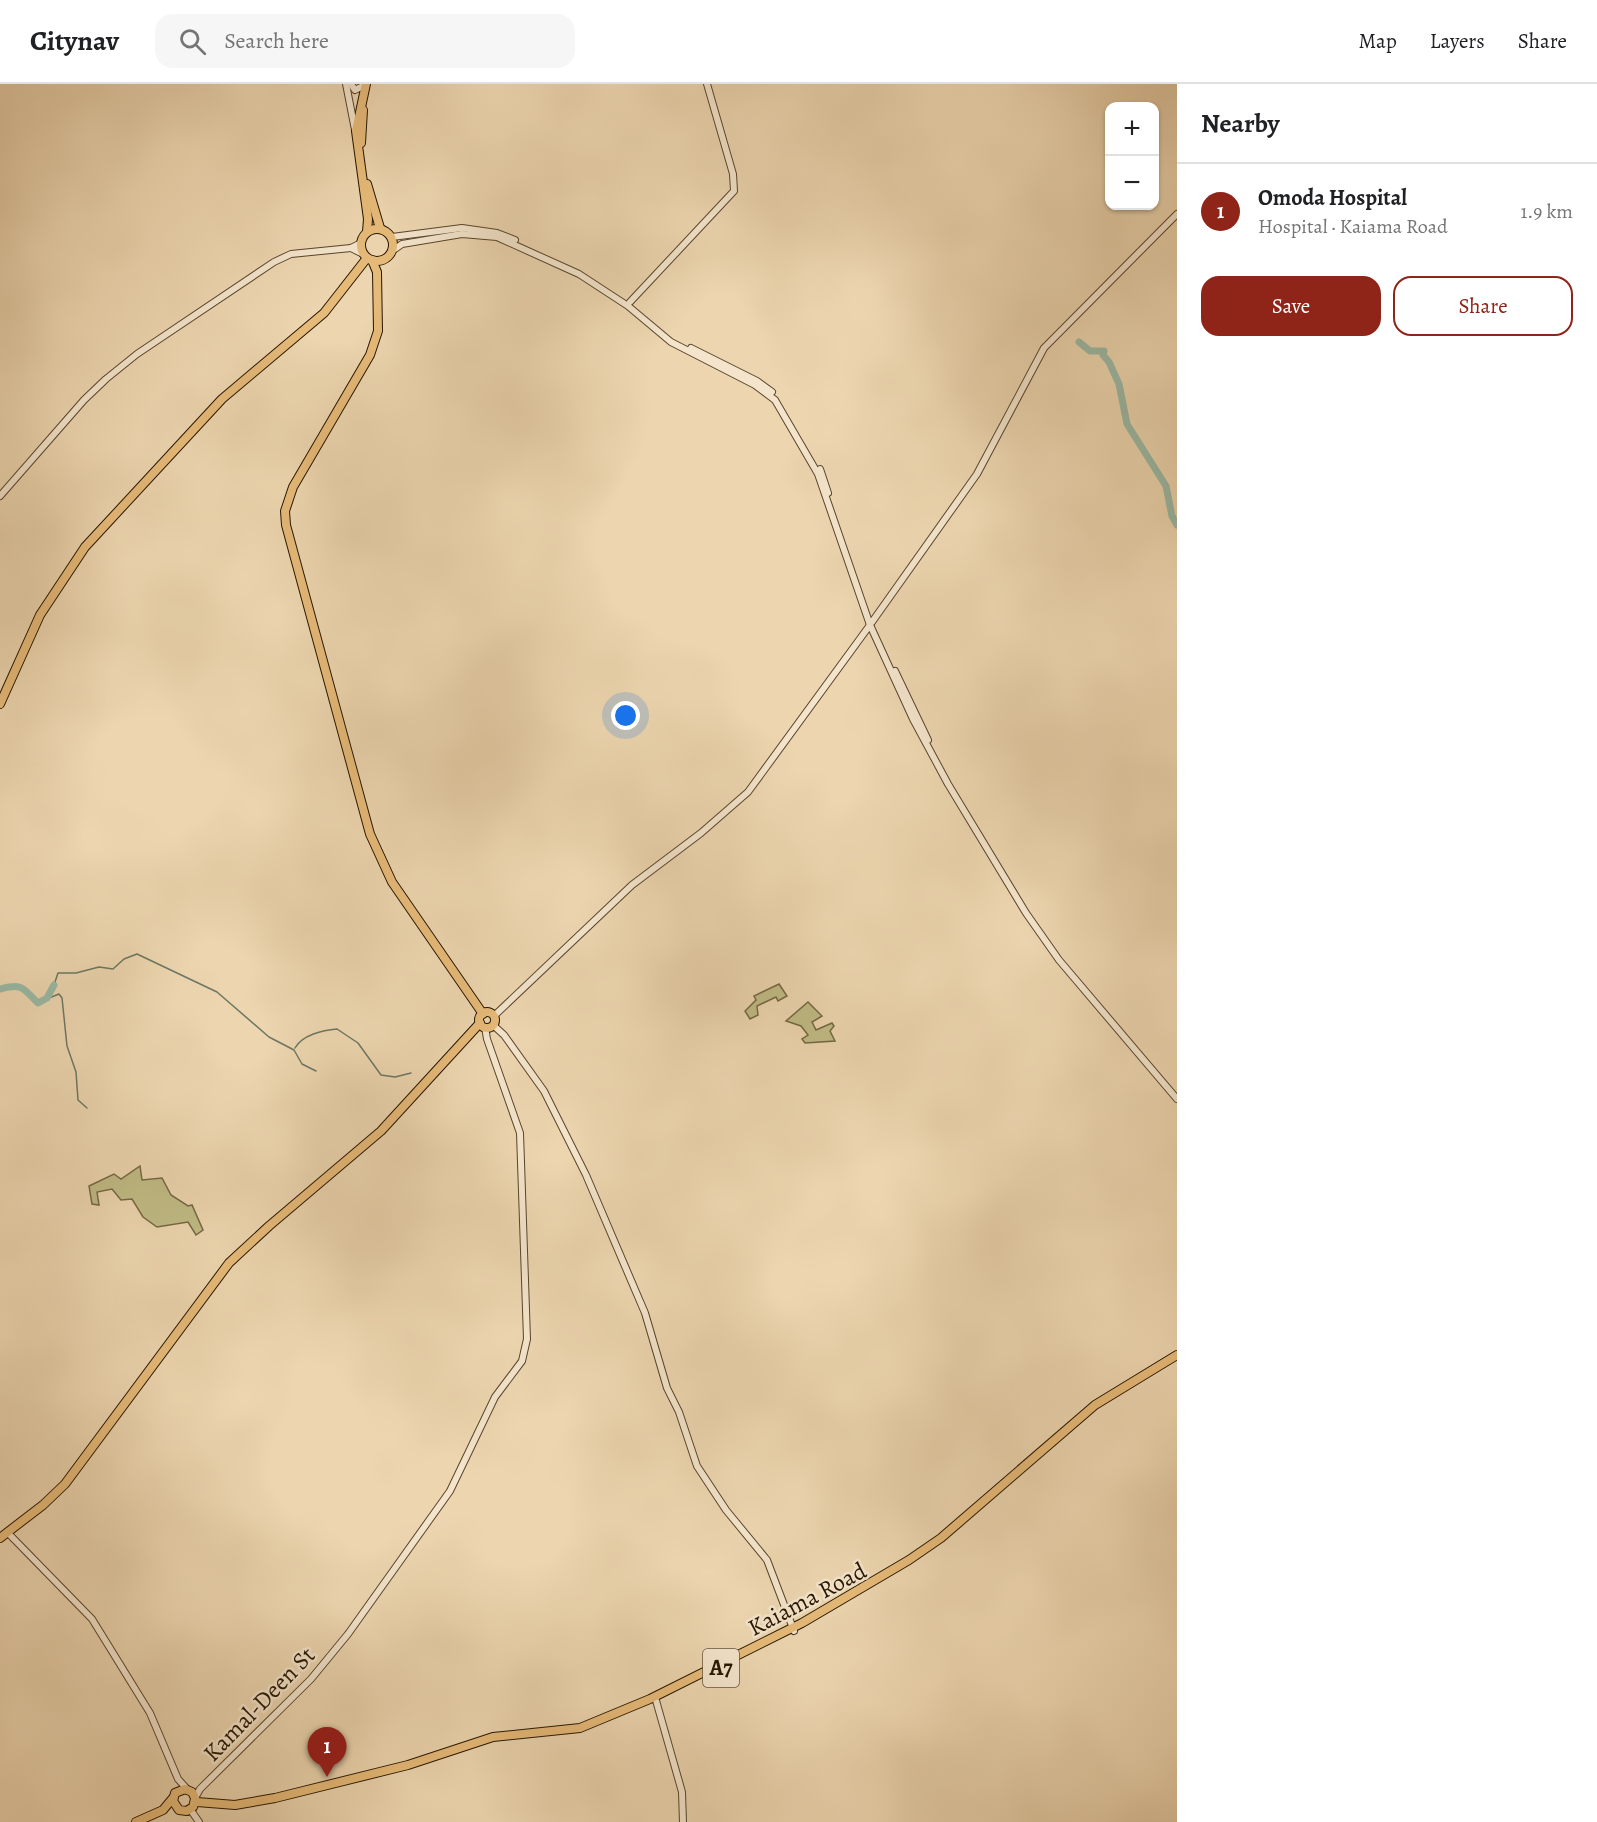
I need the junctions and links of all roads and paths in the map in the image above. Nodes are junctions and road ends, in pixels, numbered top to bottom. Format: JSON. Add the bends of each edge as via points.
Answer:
{"nodes":[{"id":1,"x":346,"y":84,"type":"edge"},
{"id":2,"x":351,"y":84,"type":"edge"},
{"id":3,"x":367,"y":84,"type":"edge"},
{"id":4,"x":707,"y":84,"type":"edge"},
{"id":5,"x":356,"y":131,"type":"junction"},
{"id":6,"x":1177,"y":214,"type":"edge"},
{"id":7,"x":380,"y":228,"type":"junction"},
{"id":8,"x":367,"y":232,"type":"junction"},
{"id":9,"x":392,"y":237,"type":"junction"},
{"id":10,"x":512,"y":241,"type":"junction"},
{"id":11,"x":361,"y":243,"type":"junction"},
{"id":12,"x":351,"y":248,"type":"junction"},
{"id":13,"x":392,"y":251,"type":"junction"},
{"id":14,"x":368,"y":257,"type":"junction"},
{"id":15,"x":383,"y":260,"type":"junction"},
{"id":16,"x":378,"y":272,"type":"junction"},
{"id":17,"x":630,"y":302,"type":"junction"},
{"id":18,"x":706,"y":359,"type":"junction"},
{"id":19,"x":0,"y":496,"type":"edge"},
{"id":20,"x":871,"y":623,"type":"junction"},
{"id":21,"x":0,"y":704,"type":"edge"},
{"id":22,"x":487,"y":1024,"type":"junction"},
{"id":23,"x":1177,"y":1092,"type":"edge"},
{"id":24,"x":1177,"y":1099,"type":"edge"},
{"id":25,"x":1177,"y":1357,"type":"edge"},
{"id":26,"x":7,"y":1532,"type":"junction"},
{"id":27,"x":0,"y":1538,"type":"edge"},
{"id":28,"x":793,"y":1629,"type":"junction"},
{"id":29,"x":653,"y":1699,"type":"junction"},
{"id":30,"x":178,"y":1779,"type":"junction"},
{"id":31,"x":175,"y":1794,"type":"junction"},
{"id":32,"x":192,"y":1794,"type":"junction"},
{"id":33,"x":188,"y":1809,"type":"junction"},
{"id":34,"x":136,"y":1822,"type":"edge"},
{"id":35,"x":143,"y":1822,"type":"edge"},
{"id":36,"x":199,"y":1822,"type":"edge"},
{"id":37,"x":683,"y":1822,"type":"edge"}],
"edges":[{"from":1,"to":5,"type":"street"},
{"from":2,"to":3,"type":"street","via":[[355,90]]},
{"from":3,"to":5,"type":"main road"},
{"from":3,"to":7,"type":"main road","via":[[361,153],[374,217]]},
{"from":4,"to":17,"type":"street","via":[[733,174],[734,192]]},
{"from":5,"to":8,"type":"main road"},
{"from":6,"to":20,"type":"street","via":[[1044,348],[977,474]]},
{"from":7,"to":8,"type":"main road"},
{"from":7,"to":9,"type":"main road"},
{"from":8,"to":11,"type":"main road"},
{"from":9,"to":10,"type":"street","via":[[462,228],[497,233]]},
{"from":9,"to":13,"type":"main road"},
{"from":10,"to":13,"type":"street","via":[[462,234],[402,244]]},
{"from":10,"to":17,"type":"street","via":[[581,271]]},
{"from":10,"to":18,"type":"street","via":[[579,274],[628,306],[671,342]]},
{"from":11,"to":12,"type":"street"},
{"from":11,"to":14,"type":"main road"},
{"from":12,"to":14,"type":"street"},
{"from":12,"to":19,"type":"street","via":[[291,254],[273,262],[137,354],[84,400]]},
{"from":13,"to":15,"type":"main road"},
{"from":14,"to":15,"type":"main road"},
{"from":14,"to":16,"type":"main road"},
{"from":14,"to":21,"type":"main road","via":[[324,314],[216,404],[85,546],[40,615]]},
{"from":15,"to":16,"type":"main road"},
{"from":16,"to":22,"type":"main road","via":[[378,331],[370,356],[293,487],[285,511],[286,525],[372,840],[411,913],[483,1014],[490,1013]]},
{"from":17,"to":18,"type":"street","via":[[673,339]]},
{"from":18,"to":20,"type":"street","via":[[755,385],[781,407],[818,474]]},
{"from":20,"to":22,"type":"street","via":[[748,792],[632,885]]},
{"from":20,"to":23,"type":"street","via":[[939,761],[1029,910],[1081,982]]},
{"from":20,"to":24,"type":"street","via":[[913,720],[1026,913],[1077,984]]},
{"from":22,"to":26,"type":"main road","via":[[381,1131],[229,1263],[65,1484]]},
{"from":22,"to":28,"type":"street","via":[[544,1091],[586,1175],[645,1313],[667,1388],[697,1466],[726,1510],[767,1560]]},
{"from":22,"to":32,"type":"street","name":"Kamal-Deen St","via":[[487,1039],[520,1133],[527,1344],[522,1361],[495,1397],[450,1491],[341,1643],[303,1688]]},
{"from":25,"to":28,"type":"main road","name":"Kaiama Road","number":"A7","via":[[1095,1405],[921,1553]]},
{"from":26,"to":27,"type":"main road"},
{"from":26,"to":30,"type":"street","via":[[92,1619],[150,1713]]},
{"from":28,"to":29,"type":"main road","name":"Kaiama Road","number":"A7"},
{"from":29,"to":32,"type":"main road","name":"Kaiama Road","number":"A7","via":[[572,1730],[493,1737],[408,1765],[275,1798],[227,1806],[200,1804]]},
{"from":29,"to":33,"type":"main road","name":"Kaiama Road","number":"A7","via":[[571,1734],[499,1739],[378,1777],[248,1807]]},
{"from":29,"to":37,"type":"street","via":[[682,1792]]},
{"from":30,"to":31,"type":"street"},
{"from":30,"to":32,"type":"street"},
{"from":31,"to":32,"type":"main road"},
{"from":31,"to":33,"type":"main road","via":[[176,1807]]},
{"from":31,"to":34,"type":"main road","via":[[166,1808]]},
{"from":32,"to":33,"type":"main road"},
{"from":33,"to":35,"type":"main road","number":"A7"},
{"from":33,"to":36,"type":"street"}]}
